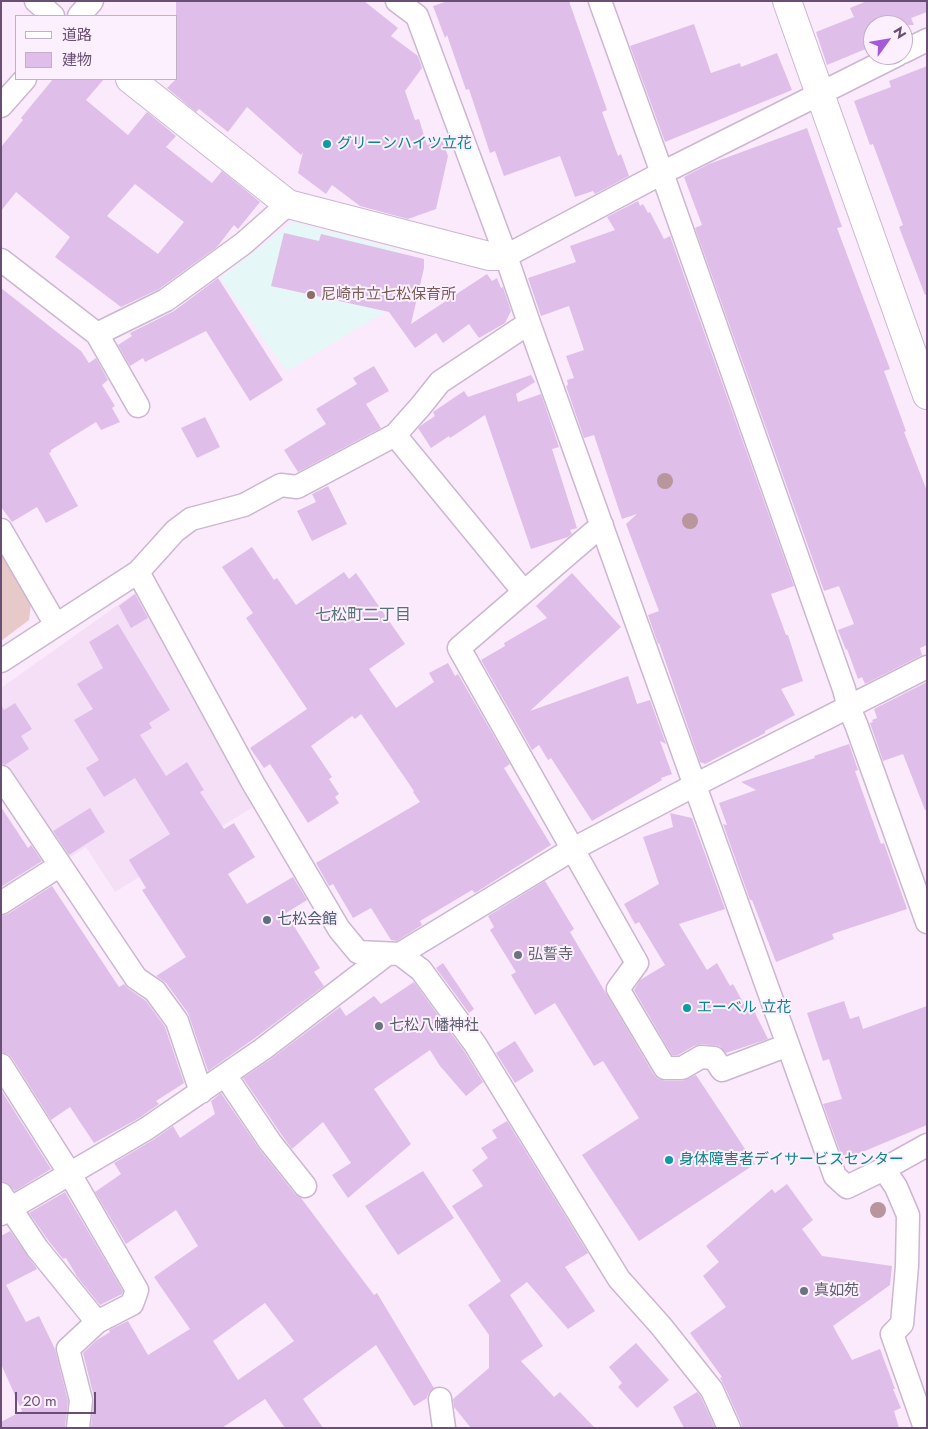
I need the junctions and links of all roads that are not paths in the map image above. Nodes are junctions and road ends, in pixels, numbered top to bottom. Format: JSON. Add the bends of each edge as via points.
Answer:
{"nodes":[{"id":1,"x":36,"y":1,"type":"edge"},
{"id":2,"x":92,"y":1,"type":"edge"},
{"id":3,"x":397,"y":1,"type":"edge"},
{"id":4,"x":600,"y":1,"type":"edge"},
{"id":5,"x":787,"y":1,"type":"edge"},
{"id":6,"x":52,"y":15,"type":"edge"},
{"id":7,"x":80,"y":15,"type":"edge"},
{"id":8,"x":927,"y":40,"type":"edge"},
{"id":9,"x":913,"y":47,"type":"edge"},
{"id":10,"x":877,"y":65,"type":"edge"},
{"id":11,"x":24,"y":80,"type":"edge"},
{"id":12,"x":131,"y":80,"type":"edge"},
{"id":13,"x":820,"y":94,"type":"junction"},
{"id":14,"x":1,"y":106,"type":"edge"},
{"id":15,"x":662,"y":173,"type":"junction"},
{"id":16,"x":288,"y":204,"type":"junction"},
{"id":17,"x":506,"y":256,"type":"junction"},
{"id":18,"x":1,"y":260,"type":"edge"},
{"id":19,"x":529,"y":324,"type":"junction"},
{"id":20,"x":98,"y":334,"type":"junction"},
{"id":21,"x":927,"y":395,"type":"edge"},
{"id":22,"x":138,"y":406,"type":"dead end"},
{"id":23,"x":396,"y":435,"type":"junction"},
{"id":24,"x":602,"y":525,"type":"junction"},
{"id":25,"x":1,"y":530,"type":"edge"},
{"id":26,"x":138,"y":572,"type":"junction"},
{"id":27,"x":524,"y":592,"type":"junction"},
{"id":28,"x":56,"y":625,"type":"junction"},
{"id":29,"x":1,"y":661,"type":"edge"},
{"id":30,"x":927,"y":667,"type":"edge"},
{"id":31,"x":849,"y":708,"type":"junction"},
{"id":32,"x":1,"y":777,"type":"edge"},
{"id":33,"x":695,"y":785,"type":"junction"},
{"id":34,"x":573,"y":849,"type":"junction"},
{"id":35,"x":60,"y":866,"type":"junction"},
{"id":36,"x":1,"y":903,"type":"edge"},
{"id":37,"x":927,"y":922,"type":"edge"},
{"id":38,"x":394,"y":954,"type":"junction"},
{"id":39,"x":788,"y":1045,"type":"junction"},
{"id":40,"x":1,"y":1065,"type":"edge"},
{"id":41,"x":225,"y":1075,"type":"junction"},
{"id":42,"x":201,"y":1092,"type":"junction"},
{"id":43,"x":927,"y":1145,"type":"edge"},
{"id":44,"x":884,"y":1169,"type":"junction"},
{"id":45,"x":70,"y":1174,"type":"junction"},
{"id":46,"x":305,"y":1186,"type":"dead end"},
{"id":47,"x":5,"y":1206,"type":"edge"},
{"id":48,"x":97,"y":1322,"type":"junction"},
{"id":49,"x":440,"y":1399,"type":"dead end"},
{"id":50,"x":78,"y":1428,"type":"edge"},
{"id":51,"x":444,"y":1428,"type":"edge"},
{"id":52,"x":729,"y":1428,"type":"edge"},
{"id":53,"x":925,"y":1428,"type":"edge"}],
"edges":[{"from":1,"to":6,"type":"street"},
{"from":2,"to":7,"type":"street"},
{"from":3,"to":17,"type":"street","via":[[417,16]]},
{"from":4,"to":15,"type":"street"},
{"from":5,"to":13,"type":"street"},
{"from":8,"to":9,"type":"street"},
{"from":10,"to":13,"type":"street"},
{"from":11,"to":14,"type":"street"},
{"from":12,"to":16,"type":"street"},
{"from":13,"to":15,"type":"street"},
{"from":13,"to":21,"type":"street"},
{"from":15,"to":17,"type":"street"},
{"from":15,"to":31,"type":"street"},
{"from":16,"to":17,"type":"street","via":[[490,256]]},
{"from":16,"to":20,"type":"street","via":[[244,243],[166,300]]},
{"from":17,"to":19,"type":"street"},
{"from":18,"to":20,"type":"street"},
{"from":19,"to":23,"type":"street","via":[[440,382]]},
{"from":19,"to":24,"type":"street"},
{"from":20,"to":22,"type":"street"},
{"from":23,"to":26,"type":"street","via":[[297,487],[281,486],[244,505],[191,519],[175,531]]},
{"from":23,"to":27,"type":"street"},
{"from":24,"to":27,"type":"street"},
{"from":24,"to":33,"type":"street"},
{"from":25,"to":28,"type":"street"},
{"from":26,"to":28,"type":"street"},
{"from":26,"to":38,"type":"street","via":[[253,783],[339,929],[358,952]]},
{"from":27,"to":34,"type":"street","via":[[459,648]]},
{"from":28,"to":29,"type":"street"},
{"from":30,"to":31,"type":"street"},
{"from":31,"to":33,"type":"street"},
{"from":31,"to":37,"type":"street"},
{"from":32,"to":35,"type":"street"},
{"from":33,"to":34,"type":"street"},
{"from":33,"to":39,"type":"street"},
{"from":34,"to":38,"type":"street"},
{"from":34,"to":39,"type":"street","via":[[637,963],[618,989],[665,1068],[682,1068],[701,1057],[714,1058],[722,1070]]},
{"from":35,"to":36,"type":"street"},
{"from":35,"to":42,"type":"street","via":[[136,978],[155,991],[177,1021]]},
{"from":38,"to":41,"type":"street"},
{"from":38,"to":52,"type":"street","via":[[422,970],[475,1044],[619,1278],[712,1390]]},
{"from":39,"to":44,"type":"street","via":[[835,1176],[847,1187]]},
{"from":40,"to":45,"type":"street"},
{"from":41,"to":42,"type":"street"},
{"from":41,"to":46,"type":"street","via":[[270,1142]]},
{"from":42,"to":45,"type":"street"},
{"from":43,"to":44,"type":"street"},
{"from":44,"to":53,"type":"street","via":[[908,1215],[902,1324],[892,1334]]},
{"from":45,"to":47,"type":"street"},
{"from":45,"to":48,"type":"street","via":[[137,1290],[132,1304]]},
{"from":47,"to":48,"type":"street"},
{"from":48,"to":50,"type":"street","via":[[68,1349],[81,1400]]},
{"from":49,"to":51,"type":"street"}]}
